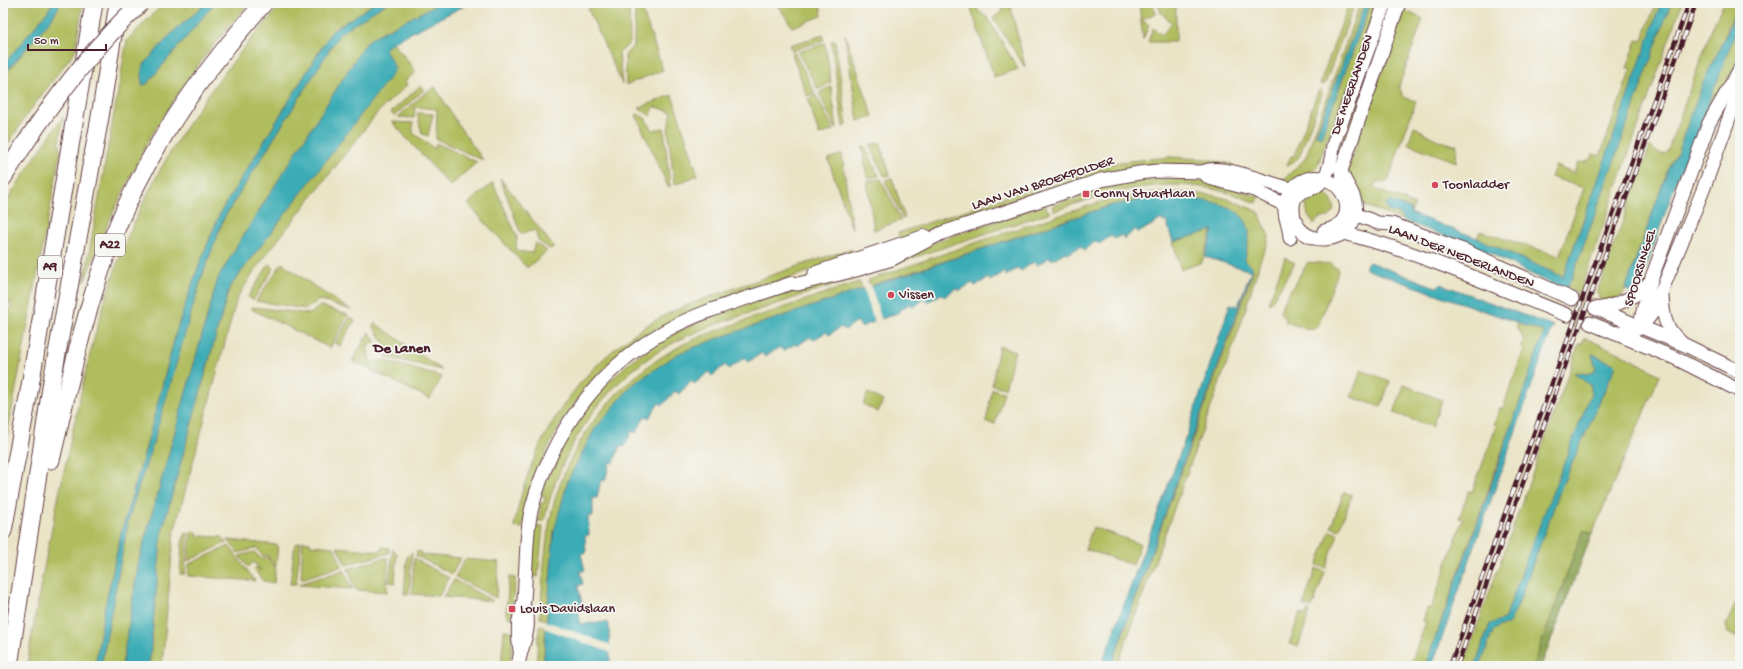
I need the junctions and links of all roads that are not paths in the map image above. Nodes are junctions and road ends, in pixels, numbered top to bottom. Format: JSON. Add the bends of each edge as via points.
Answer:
{"nodes":[{"id":1,"x":94,"y":3,"type":"edge"},
{"id":2,"x":118,"y":3,"type":"edge"},
{"id":3,"x":141,"y":3,"type":"edge"},
{"id":4,"x":264,"y":3,"type":"edge"},
{"id":5,"x":1385,"y":3,"type":"edge"},
{"id":6,"x":1399,"y":3,"type":"edge"},
{"id":7,"x":1740,"y":69,"type":"edge"},
{"id":8,"x":1740,"y":88,"type":"edge"},
{"id":9,"x":1203,"y":172,"type":"junction"},
{"id":10,"x":3,"y":178,"type":"edge"},
{"id":11,"x":1320,"y":178,"type":"junction"},
{"id":12,"x":1292,"y":189,"type":"junction"},
{"id":13,"x":1289,"y":207,"type":"junction"},
{"id":14,"x":1352,"y":210,"type":"junction"},
{"id":15,"x":1343,"y":234,"type":"junction"},
{"id":16,"x":1290,"y":238,"type":"dead end"},
{"id":17,"x":1313,"y":238,"type":"junction"},
{"id":18,"x":1651,"y":280,"type":"junction"},
{"id":19,"x":1662,"y":295,"type":"junction"},
{"id":20,"x":1572,"y":299,"type":"tunnel mouth"},
{"id":21,"x":1567,"y":315,"type":"tunnel mouth"},
{"id":22,"x":1590,"y":323,"type":"tunnel mouth"},
{"id":23,"x":1641,"y":328,"type":"junction"},
{"id":24,"x":1614,"y":333,"type":"junction"},
{"id":25,"x":1685,"y":345,"type":"junction"},
{"id":26,"x":1675,"y":358,"type":"junction"},
{"id":27,"x":1740,"y":372,"type":"edge"},
{"id":28,"x":1740,"y":391,"type":"edge"},
{"id":29,"x":32,"y":523,"type":"junction"},
{"id":30,"x":3,"y":531,"type":"edge"},
{"id":31,"x":10,"y":666,"type":"edge"},
{"id":32,"x":518,"y":666,"type":"edge"}],
"edges":[{"from":1,"to":30,"type":"highway","number":"A9"},
{"from":2,"to":29,"type":"highway","number":"A9","via":[[52,381]]},
{"from":3,"to":10,"type":"highway","bridge":true,"via":[[74,76]]},
{"from":4,"to":29,"type":"highway","number":"A22","via":[[233,37],[171,123],[126,206],[85,321]]},
{"from":5,"to":11,"type":"main road","name":"DE MEERLANDEN","via":[[1333,145],[1332,156]]},
{"from":6,"to":14,"type":"main road","name":"DE MEERLANDEN","via":[[1341,171],[1351,192]]},
{"from":7,"to":18,"type":"main road","name":"SPOORSINGEL","via":[[1709,123]]},
{"from":8,"to":19,"type":"main road","name":"SPOORSINGEL"},
{"from":9,"to":12,"type":"main road","name":"LAAN VAN BROEKPOLDER","via":[[1209,169],[1234,173]]},
{"from":9,"to":13,"type":"main road","name":"LAAN VAN BROEKPOLDER","via":[[1209,178],[1254,190]]},
{"from":9,"to":32,"type":"main road","name":"LAAN VAN BROEKPOLDER","via":[[1157,171],[1121,176],[1047,198],[942,233],[892,259],[839,275],[792,283],[692,318],[665,331],[615,366],[596,386],[563,431],[540,483],[528,530],[524,601],[519,616]]},
{"from":11,"to":12,"type":"main road","via":[[1301,182]]},
{"from":11,"to":13,"type":"main road","via":[[1318,186],[1298,194]]},
{"from":11,"to":14,"type":"main road","via":[[1339,188]]},
{"from":12,"to":13,"type":"main road"},
{"from":13,"to":16,"type":"main road","via":[[1285,215]]},
{"from":13,"to":17,"type":"main road","via":[[1301,230]]},
{"from":14,"to":15,"type":"main road","via":[[1352,224]]},
{"from":14,"to":17,"type":"main road","via":[[1338,226],[1320,232]]},
{"from":14,"to":20,"type":"main road","name":"LAAN DER NEDERLANDEN","via":[[1378,223],[1392,224],[1463,250]]},
{"from":15,"to":17,"type":"main road","via":[[1323,240]]},
{"from":15,"to":21,"type":"main road","name":"LAAN DER NEDERLANDEN","via":[[1371,240]]},
{"from":18,"to":23,"type":"main road","name":"SPOORSINGEL"},
{"from":18,"to":23,"type":"main road","via":[[1640,293],[1625,301],[1596,309]]},
{"from":19,"to":23,"type":"main road","name":"SPOORSINGEL"},
{"from":19,"to":25,"type":"main road","via":[[1666,325]]},
{"from":22,"to":24,"type":"main road"},
{"from":23,"to":24,"type":"main road","via":[[1631,332]]},
{"from":23,"to":25,"type":"main road"},
{"from":23,"to":26,"type":"main road","via":[[1649,339]]},
{"from":24,"to":26,"type":"main road"},
{"from":25,"to":27,"type":"main road"},
{"from":26,"to":28,"type":"main road"},
{"from":29,"to":31,"type":"highway","number":"A9"}]}
